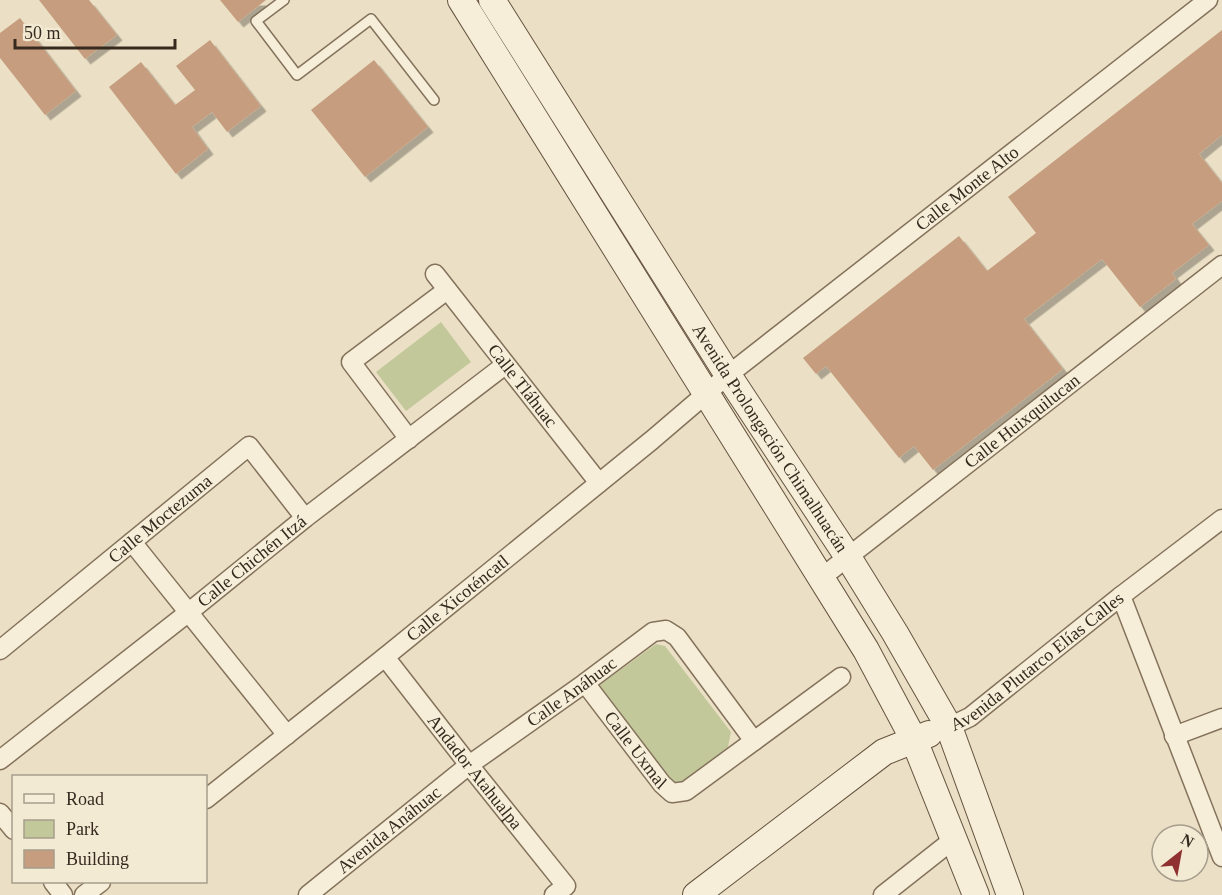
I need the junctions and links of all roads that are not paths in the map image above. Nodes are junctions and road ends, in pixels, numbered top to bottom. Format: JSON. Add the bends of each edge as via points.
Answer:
{"nodes":[{"id":1,"x":284,"y":0,"type":"edge"},
{"id":2,"x":461,"y":0,"type":"edge"},
{"id":3,"x":1208,"y":0,"type":"edge"},
{"id":4,"x":499,"y":2,"type":"edge"},
{"id":5,"x":476,"y":23,"type":"junction"},
{"id":6,"x":434,"y":100,"type":"dead end"},
{"id":7,"x":1222,"y":265,"type":"edge"},
{"id":8,"x":435,"y":274,"type":"dead end"},
{"id":9,"x":447,"y":290,"type":"junction"},
{"id":10,"x":505,"y":365,"type":"junction"},
{"id":11,"x":728,"y":375,"type":"junction"},
{"id":12,"x":706,"y":393,"type":"junction"},
{"id":13,"x":409,"y":439,"type":"junction"},
{"id":14,"x":599,"y":483,"type":"junction"},
{"id":15,"x":306,"y":518,"type":"junction"},
{"id":16,"x":1222,"y":519,"type":"edge"},
{"id":17,"x":132,"y":542,"type":"junction"},
{"id":18,"x":848,"y":557,"type":"junction"},
{"id":19,"x":821,"y":578,"type":"junction"},
{"id":20,"x":1121,"y":596,"type":"junction"},
{"id":21,"x":189,"y":612,"type":"junction"},
{"id":22,"x":0,"y":650,"type":"edge"},
{"id":23,"x":385,"y":657,"type":"junction"},
{"id":24,"x":841,"y":677,"type":"dead end"},
{"id":25,"x":585,"y":683,"type":"junction"},
{"id":26,"x":1222,"y":718,"type":"edge"},
{"id":27,"x":949,"y":727,"type":"junction"},
{"id":28,"x":287,"y":735,"type":"junction"},
{"id":29,"x":1174,"y":736,"type":"junction"},
{"id":30,"x":914,"y":740,"type":"junction"},
{"id":31,"x":754,"y":741,"type":"junction"},
{"id":32,"x":0,"y":760,"type":"edge"},
{"id":33,"x":469,"y":765,"type":"junction"},
{"id":34,"x":207,"y":798,"type":"edge"},
{"id":35,"x":0,"y":813,"type":"edge"},
{"id":36,"x":12,"y":828,"type":"edge"},
{"id":37,"x":954,"y":839,"type":"junction"},
{"id":38,"x":1222,"y":857,"type":"edge"},
{"id":39,"x":54,"y":883,"type":"edge"},
{"id":40,"x":101,"y":883,"type":"edge"},
{"id":41,"x":560,"y":890,"type":"edge"},
{"id":42,"x":63,"y":895,"type":"edge"},
{"id":43,"x":84,"y":895,"type":"edge"},
{"id":44,"x":308,"y":895,"type":"edge"},
{"id":45,"x":696,"y":895,"type":"edge"},
{"id":46,"x":883,"y":895,"type":"edge"},
{"id":47,"x":976,"y":895,"type":"edge"},
{"id":48,"x":1010,"y":895,"type":"edge"}],
"edges":[{"from":1,"to":6,"type":"lane","via":[[256,21],[297,75],[371,19]]},
{"from":2,"to":5,"type":"street","name":"Avenida Prolongación Chimalhuacán"},
{"from":3,"to":11,"type":"street","name":"Calle Monte Alto"},
{"from":4,"to":5,"type":"street"},
{"from":4,"to":11,"type":"street","name":"Avenida Prolongación Chimalhuacán"},
{"from":5,"to":12,"type":"street","name":"Avenida Prolongación Chimalhuacán"},
{"from":7,"to":18,"type":"street","name":"Calle Huixquilucan"},
{"from":8,"to":9,"type":"street","name":"Calle Tláhuac"},
{"from":9,"to":10,"type":"street","name":"Calle Tláhuac"},
{"from":9,"to":13,"type":"street","via":[[351,362]]},
{"from":10,"to":13,"type":"street","name":"Calle Chichén Itzá"},
{"from":10,"to":14,"type":"street","name":"Calle Tláhuac"},
{"from":11,"to":12,"type":"street","name":"Calle Monte Alto"},
{"from":11,"to":18,"type":"street","name":"Avenida Prolongación Chimalhuacán"},
{"from":12,"to":14,"type":"street","name":"Calle Xicoténcatl"},
{"from":12,"to":19,"type":"street","name":"Avenida Prolongación Chimalhuacán"},
{"from":13,"to":15,"type":"street","name":"Calle Chichén Itzá"},
{"from":14,"to":23,"type":"street","name":"Calle Xicoténcatl"},
{"from":15,"to":17,"type":"street","name":"Calle Moctezuma","via":[[249,446]]},
{"from":15,"to":21,"type":"street","name":"Calle Chichén Itzá"},
{"from":16,"to":20,"type":"street","name":"Avenida Plutarco Elías Calles"},
{"from":17,"to":21,"type":"street"},
{"from":17,"to":22,"type":"street","name":"Calle Moctezuma"},
{"from":18,"to":19,"type":"street","name":"Calle Huixquilucan"},
{"from":18,"to":27,"type":"street","name":"Avenida Prolongación Chimalhuacán"},
{"from":19,"to":30,"type":"street","name":"Avenida Prolongación Chimalhuacán","via":[[866,650]]},
{"from":20,"to":27,"type":"street","name":"Avenida Plutarco Elías Calles","via":[[970,717]]},
{"from":20,"to":29,"type":"street"},
{"from":21,"to":28,"type":"street"},
{"from":21,"to":32,"type":"street","name":"Calle Chichén Itzá"},
{"from":23,"to":28,"type":"street","name":"Calle Xicoténcatl"},
{"from":23,"to":33,"type":"street","name":"Andador Atahualpa"},
{"from":24,"to":31,"type":"street","name":"Calle Uxmal"},
{"from":25,"to":31,"type":"street","name":"Calle Uxmal","via":[[672,793],[686,791]]},
{"from":25,"to":31,"type":"street","name":"Calle Anáhuac","via":[[653,632],[666,630],[677,637]]},
{"from":25,"to":33,"type":"street","name":"Calle Anáhuac"},
{"from":26,"to":29,"type":"street"},
{"from":27,"to":30,"type":"street","name":"Avenida Plutarco Elías Calles"},
{"from":27,"to":48,"type":"street","name":"Avenida Prolongación Chimalhuacán"},
{"from":28,"to":34,"type":"street","name":"Calle Xicoténcatl"},
{"from":29,"to":38,"type":"street"},
{"from":30,"to":37,"type":"street","name":"Avenida Prolongación Chimalhuacán"},
{"from":30,"to":45,"type":"street","name":"Avenida Plutarco Elías Calles","via":[[884,752]]},
{"from":33,"to":41,"type":"street","name":"Andador Atahualpa"},
{"from":33,"to":44,"type":"street","name":"Avenida Anáhuac"},
{"from":35,"to":36,"type":"street"},
{"from":37,"to":46,"type":"street"},
{"from":37,"to":47,"type":"street","name":"Avenida Prolongación Chimalhuacán"},
{"from":39,"to":42,"type":"street"},
{"from":40,"to":43,"type":"street"}]}
